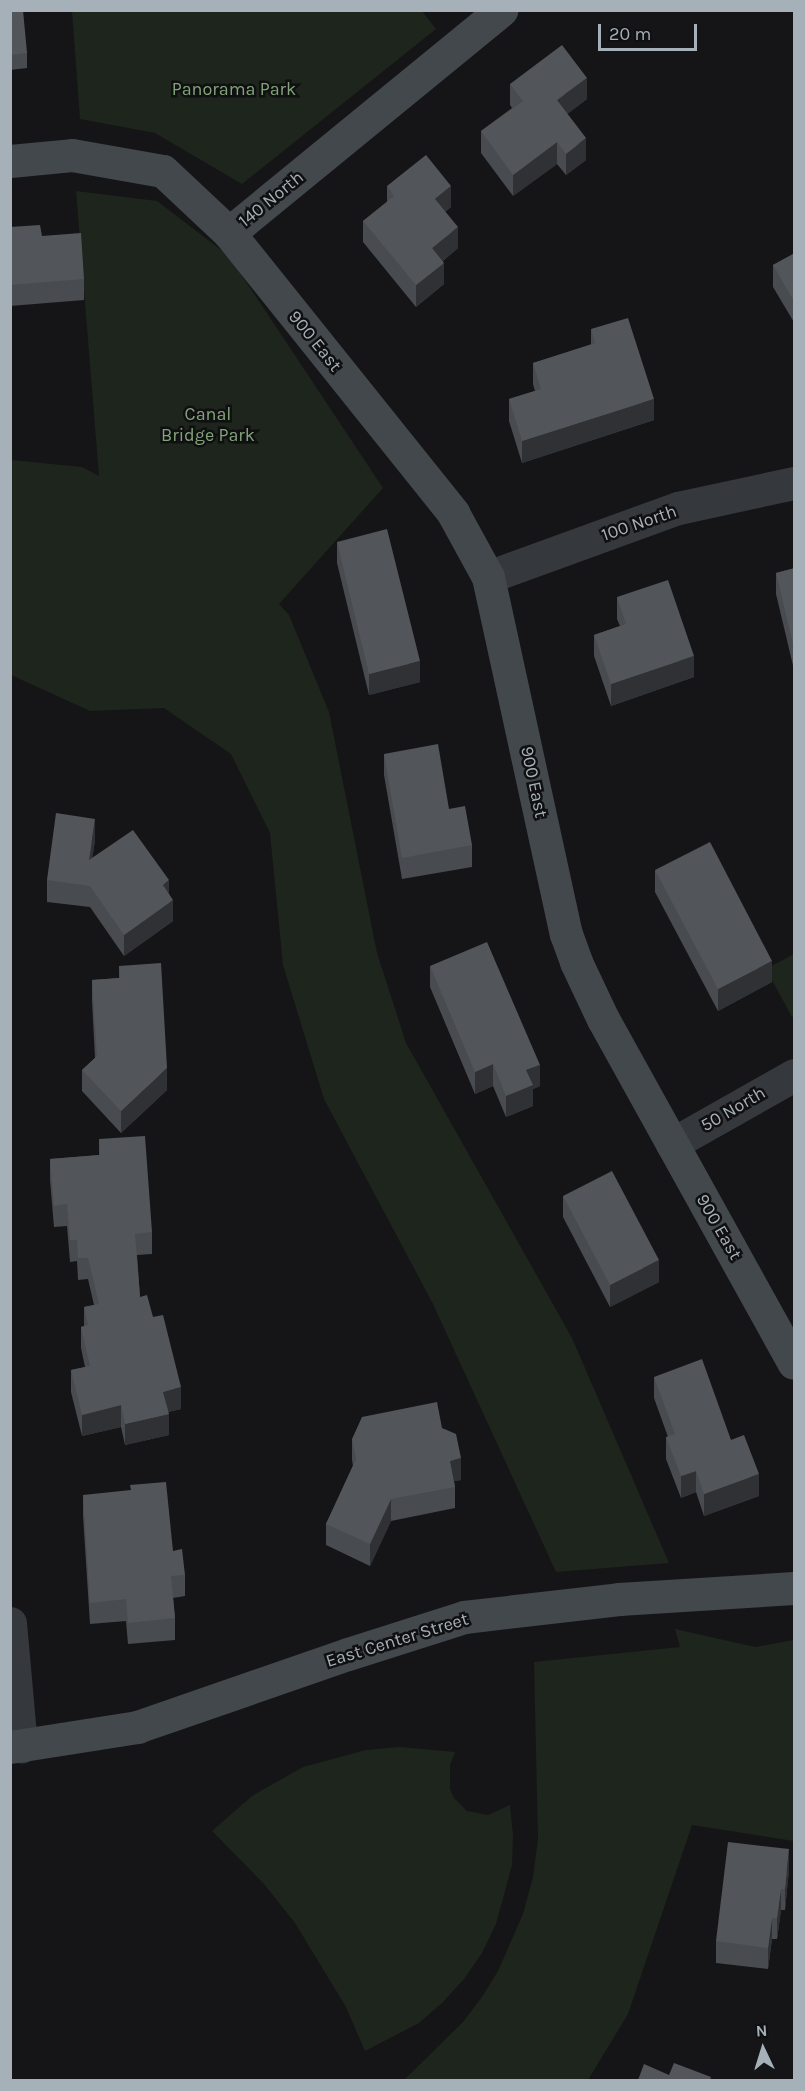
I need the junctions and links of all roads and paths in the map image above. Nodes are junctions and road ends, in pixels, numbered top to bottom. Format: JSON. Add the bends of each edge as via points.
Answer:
{"nodes":[{"id":1,"x":501,"y":10,"type":"edge"},
{"id":2,"x":10,"y":161,"type":"edge"},
{"id":3,"x":230,"y":233,"type":"junction"},
{"id":4,"x":795,"y":483,"type":"edge"},
{"id":5,"x":488,"y":578,"type":"junction"},
{"id":6,"x":795,"y":1075,"type":"edge"},
{"id":7,"x":672,"y":1144,"type":"junction"},
{"id":8,"x":795,"y":1363,"type":"edge"},
{"id":9,"x":795,"y":1588,"type":"edge"},
{"id":10,"x":10,"y":1623,"type":"edge"},
{"id":11,"x":16,"y":1747,"type":"edge"}],
"edges":[{"from":1,"to":3,"type":"street","name":"140 North"},
{"from":2,"to":3,"type":"street","name":"140 North","via":[[72,155],[163,171]]},
{"from":3,"to":5,"type":"street","name":"900 East","via":[[453,513]]},
{"from":4,"to":5,"type":"street","name":"100 North","via":[[678,508]]},
{"from":5,"to":7,"type":"street","name":"900 East","via":[[566,934],[603,1019]]},
{"from":6,"to":7,"type":"street","name":"50 North"},
{"from":7,"to":8,"type":"street","name":"900 East"},
{"from":9,"to":11,"type":"street","name":"East Center Street","via":[[619,1599],[465,1617],[137,1727]]},
{"from":10,"to":11,"type":"street"}]}
